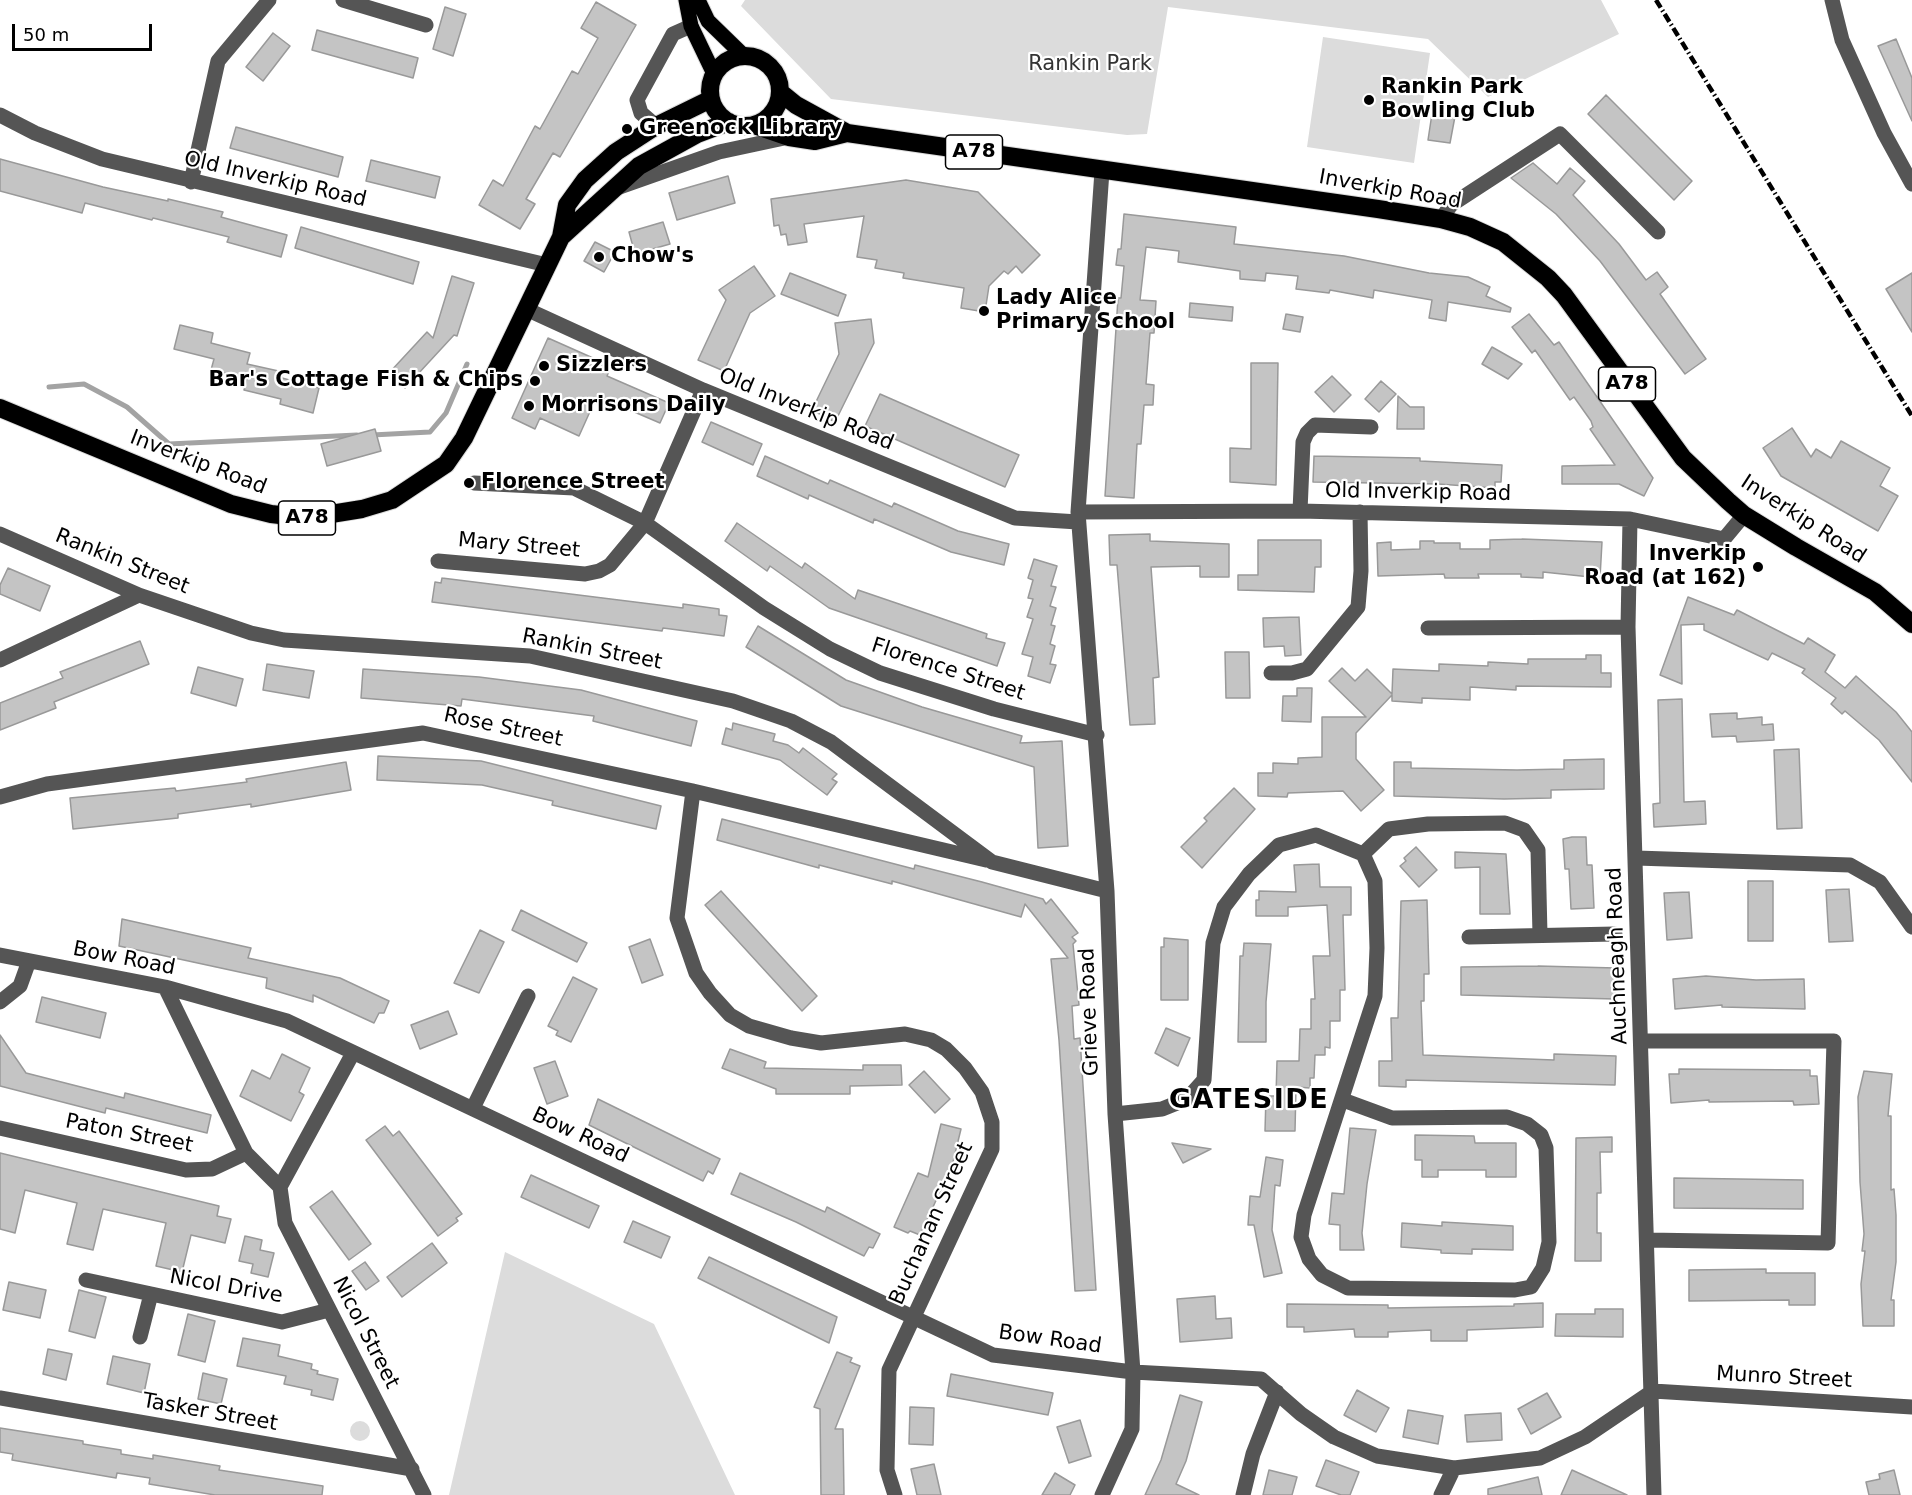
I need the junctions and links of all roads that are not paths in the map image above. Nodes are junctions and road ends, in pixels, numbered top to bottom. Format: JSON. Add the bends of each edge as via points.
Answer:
{"nodes":[{"id":1,"x":269,"y":0,"type":"edge"},
{"id":2,"x":344,"y":0,"type":"edge"},
{"id":3,"x":686,"y":0,"type":"edge"},
{"id":4,"x":698,"y":0,"type":"edge"},
{"id":5,"x":1832,"y":0,"type":"edge"},
{"id":6,"x":426,"y":25,"type":"dead end"},
{"id":7,"x":691,"y":26,"type":"junction"},
{"id":8,"x":744,"y":56,"type":"junction"},
{"id":9,"x":714,"y":74,"type":"junction"},
{"id":10,"x":780,"y":92,"type":"junction"},
{"id":11,"x":711,"y":99,"type":"junction"},
{"id":12,"x":0,"y":115,"type":"edge"},
{"id":13,"x":729,"y":122,"type":"junction"},
{"id":14,"x":754,"y":125,"type":"junction"},
{"id":15,"x":656,"y":126,"type":"junction"},
{"id":16,"x":847,"y":134,"type":"junction"},
{"id":17,"x":789,"y":137,"type":"junction"},
{"id":18,"x":1102,"y":171,"type":"junction"},
{"id":19,"x":191,"y":182,"type":"junction"},
{"id":20,"x":1912,"y":184,"type":"edge"},
{"id":21,"x":612,"y":190,"type":"junction"},
{"id":22,"x":1441,"y":219,"type":"junction"},
{"id":23,"x":1658,"y":232,"type":"dead end"},
{"id":24,"x":561,"y":237,"type":"junction"},
{"id":25,"x":547,"y":266,"type":"junction"},
{"id":26,"x":526,"y":309,"type":"junction"},
{"id":27,"x":703,"y":390,"type":"junction"},
{"id":28,"x":0,"y":408,"type":"edge"},
{"id":29,"x":1371,"y":427,"type":"dead end"},
{"id":30,"x":474,"y":483,"type":"dead end"},
{"id":31,"x":1300,"y":511,"type":"junction"},
{"id":32,"x":1360,"y":512,"type":"junction"},
{"id":33,"x":1744,"y":515,"type":"junction"},
{"id":34,"x":1078,"y":517,"type":"junction"},
{"id":35,"x":1630,"y":519,"type":"junction"},
{"id":36,"x":645,"y":523,"type":"junction"},
{"id":37,"x":0,"y":534,"type":"edge"},
{"id":38,"x":438,"y":561,"type":"dead end"},
{"id":39,"x":139,"y":595,"type":"junction"},
{"id":40,"x":1912,"y":624,"type":"edge"},
{"id":41,"x":1628,"y":627,"type":"junction"},
{"id":42,"x":1428,"y":628,"type":"dead end"},
{"id":43,"x":0,"y":660,"type":"edge"},
{"id":44,"x":1271,"y":673,"type":"dead end"},
{"id":45,"x":1097,"y":735,"type":"junction"},
{"id":46,"x":693,"y":791,"type":"junction"},
{"id":47,"x":0,"y":797,"type":"edge"},
{"id":48,"x":1363,"y":854,"type":"junction"},
{"id":49,"x":1636,"y":858,"type":"junction"},
{"id":50,"x":992,"y":862,"type":"junction"},
{"id":51,"x":1107,"y":891,"type":"junction"},
{"id":52,"x":1912,"y":927,"type":"edge"},
{"id":53,"x":1615,"y":933,"type":"dead end"},
{"id":54,"x":1540,"y":935,"type":"junction"},
{"id":55,"x":1469,"y":937,"type":"dead end"},
{"id":56,"x":0,"y":955,"type":"edge"},
{"id":57,"x":29,"y":961,"type":"junction"},
{"id":58,"x":165,"y":987,"type":"junction"},
{"id":59,"x":528,"y":996,"type":"dead end"},
{"id":60,"x":0,"y":1002,"type":"edge"},
{"id":61,"x":1642,"y":1041,"type":"junction"},
{"id":62,"x":353,"y":1053,"type":"junction"},
{"id":63,"x":1343,"y":1100,"type":"junction"},
{"id":64,"x":473,"y":1108,"type":"junction"},
{"id":65,"x":1115,"y":1114,"type":"junction"},
{"id":66,"x":0,"y":1128,"type":"edge"},
{"id":67,"x":246,"y":1152,"type":"junction"},
{"id":68,"x":280,"y":1187,"type":"junction"},
{"id":69,"x":1648,"y":1240,"type":"junction"},
{"id":70,"x":86,"y":1280,"type":"dead end"},
{"id":71,"x":151,"y":1294,"type":"junction"},
{"id":72,"x":329,"y":1310,"type":"junction"},
{"id":73,"x":913,"y":1318,"type":"junction"},
{"id":74,"x":140,"y":1337,"type":"dead end"},
{"id":75,"x":1133,"y":1372,"type":"junction"},
{"id":76,"x":1653,"y":1391,"type":"junction"},
{"id":77,"x":1277,"y":1392,"type":"junction"},
{"id":78,"x":0,"y":1398,"type":"edge"},
{"id":79,"x":1912,"y":1407,"type":"edge"},
{"id":80,"x":1454,"y":1468,"type":"junction"},
{"id":81,"x":412,"y":1470,"type":"junction"},
{"id":82,"x":424,"y":1495,"type":"edge"},
{"id":83,"x":895,"y":1495,"type":"edge"},
{"id":84,"x":1101,"y":1495,"type":"edge"},
{"id":85,"x":1243,"y":1495,"type":"edge"},
{"id":86,"x":1441,"y":1495,"type":"edge"},
{"id":87,"x":1654,"y":1495,"type":"edge"}],
"edges":[{"from":1,"to":19,"type":"street","via":[[218,61]]},
{"from":2,"to":6,"type":"street"},
{"from":3,"to":7,"type":"main road"},
{"from":4,"to":8,"type":"main road","via":[[708,21]]},
{"from":5,"to":20,"type":"street","via":[[1842,40]]},
{"from":7,"to":9,"type":"main road"},
{"from":7,"to":15,"type":"street","via":[[673,33],[637,100],[641,113]]},
{"from":8,"to":9,"type":"highway","via":[[732,58]]},
{"from":8,"to":10,"type":"highway","via":[[769,66]]},
{"from":9,"to":11,"type":"highway"},
{"from":10,"to":14,"type":"highway","via":[[775,109]]},
{"from":10,"to":16,"type":"highway","name":"Inverkip Road"},
{"from":11,"to":13,"type":"highway"},
{"from":11,"to":15,"type":"highway","name":"Inverkip Road","number":"A78"},
{"from":12,"to":19,"type":"street","name":"Old Inverkip Road","via":[[102,159]]},
{"from":13,"to":14,"type":"highway"},
{"from":13,"to":21,"type":"highway","name":"Inverkip Road","number":"A78","via":[[667,149],[639,166]]},
{"from":14,"to":17,"type":"highway","name":"Inverkip Road","number":"A78"},
{"from":15,"to":24,"type":"highway","name":"Inverkip Road","number":"A78","via":[[616,152],[585,180],[567,205]]},
{"from":16,"to":17,"type":"highway","name":"Inverkip Road","number":"A78","via":[[815,141]]},
{"from":16,"to":18,"type":"highway","name":"Inverkip Road","number":"A78"},
{"from":17,"to":21,"type":"street","via":[[719,152]]},
{"from":18,"to":22,"type":"highway","name":"Inverkip Road","number":"A78"},
{"from":18,"to":34,"type":"street","name":"Grieve Road"},
{"from":19,"to":25,"type":"street","name":"Old Inverkip Road"},
{"from":21,"to":24,"type":"highway","name":"Inverkip Road","number":"A78"},
{"from":22,"to":23,"type":"street","via":[[1451,205],[1560,134]]},
{"from":22,"to":33,"type":"highway","name":"Inverkip Road","number":"A78","via":[[1503,242],[1548,278],[1683,458]]},
{"from":24,"to":25,"type":"highway","name":"Inverkip Road","number":"A78"},
{"from":25,"to":26,"type":"highway","name":"Inverkip Road","number":"A78"},
{"from":26,"to":27,"type":"street","name":"Old Inverkip Road"},
{"from":26,"to":28,"type":"highway","name":"Inverkip Road","number":"A78","via":[[464,438],[446,464],[392,500],[333,515],[306,518],[231,504]]},
{"from":27,"to":34,"type":"street","name":"Old Inverkip Road","via":[[1015,518]]},
{"from":27,"to":36,"type":"street","name":"Mary Street"},
{"from":29,"to":31,"type":"street","via":[[1315,425],[1307,433],[1303,442]]},
{"from":30,"to":36,"type":"street","name":"Florence Street","via":[[574,488]]},
{"from":31,"to":32,"type":"street","name":"Old Inverkip Road"},
{"from":31,"to":34,"type":"street","name":"Old Inverkip Road"},
{"from":32,"to":35,"type":"street","name":"Old Inverkip Road"},
{"from":32,"to":44,"type":"street","via":[[1358,607],[1307,669]]},
{"from":33,"to":35,"type":"street","name":"Old Inverkip Road","via":[[1724,539]]},
{"from":33,"to":40,"type":"highway","name":"Inverkip Road","number":"A78","via":[[1875,592]]},
{"from":34,"to":45,"type":"street","name":"Grieve Road"},
{"from":35,"to":41,"type":"street","name":"Auchneagh Road"},
{"from":36,"to":38,"type":"street","name":"Mary Street","via":[[610,565],[592,573]]},
{"from":36,"to":45,"type":"street","name":"Florence Street","via":[[764,608],[830,649],[880,673],[994,710]]},
{"from":37,"to":39,"type":"street","name":"Rankin Street"},
{"from":39,"to":43,"type":"street"},
{"from":39,"to":50,"type":"street","name":"Rankin Street","via":[[251,633],[284,640],[530,656],[733,701],[791,721],[831,742]]},
{"from":41,"to":42,"type":"street"},
{"from":41,"to":49,"type":"street","name":"Auchneagh Road"},
{"from":45,"to":51,"type":"street","name":"Grieve Road"},
{"from":46,"to":47,"type":"street","name":"Rose Street","via":[[423,733],[47,784]]},
{"from":46,"to":50,"type":"street","name":"Rose Street"},
{"from":46,"to":73,"type":"street","name":"Buchanan Street","via":[[676,918],[696,973],[730,1015],[770,1033],[821,1043],[917,1035],[946,1049],[982,1092],[992,1122],[992,1149]]},
{"from":48,"to":54,"type":"street","via":[[1389,830],[1428,824],[1505,823],[1524,830],[1538,850]]},
{"from":48,"to":63,"type":"street","via":[[1375,881],[1375,996]]},
{"from":48,"to":65,"type":"street","via":[[1316,835],[1280,845],[1249,874],[1224,907],[1213,943],[1204,1080],[1187,1099],[1162,1109]]},
{"from":49,"to":52,"type":"street","via":[[1850,865],[1880,882]]},
{"from":49,"to":61,"type":"street","name":"Auchneagh Road"},
{"from":50,"to":51,"type":"street","name":"Rankin Street"},
{"from":51,"to":65,"type":"street","name":"Grieve Road"},
{"from":53,"to":54,"type":"street"},
{"from":54,"to":55,"type":"street"},
{"from":56,"to":57,"type":"street","name":"Bow Road"},
{"from":57,"to":58,"type":"street","name":"Bow Road"},
{"from":57,"to":60,"type":"street","via":[[20,986]]},
{"from":58,"to":62,"type":"street","name":"Bow Road","via":[[287,1022]]},
{"from":58,"to":67,"type":"street"},
{"from":59,"to":64,"type":"street"},
{"from":61,"to":69,"type":"street","name":"Auchneagh Road"},
{"from":61,"to":69,"type":"street","via":[[1834,1041],[1828,1243]]},
{"from":62,"to":64,"type":"street","name":"Bow Road"},
{"from":62,"to":68,"type":"street"},
{"from":63,"to":63,"type":"street","via":[[1304,1215],[1301,1237],[1309,1259],[1322,1275],[1348,1288],[1531,1287],[1543,1268],[1549,1242],[1546,1148],[1541,1135],[1527,1124],[1507,1118],[1392,1118]]},
{"from":64,"to":73,"type":"street","name":"Bow Road"},
{"from":65,"to":75,"type":"street","name":"Grieve Road"},
{"from":66,"to":67,"type":"street","name":"Paton Street","via":[[186,1170],[212,1169]]},
{"from":67,"to":68,"type":"street"},
{"from":68,"to":72,"type":"street","name":"Nicol Street","via":[[285,1223]]},
{"from":69,"to":76,"type":"street","name":"Auchneagh Road"},
{"from":70,"to":71,"type":"street","name":"Nicol Drive"},
{"from":71,"to":72,"type":"street","name":"Nicol Drive","via":[[282,1322]]},
{"from":71,"to":74,"type":"street","name":"Nicol Drive"},
{"from":72,"to":81,"type":"street","name":"Nicol Street"},
{"from":73,"to":75,"type":"street","name":"Bow Road","via":[[993,1355]]},
{"from":73,"to":83,"type":"street","name":"Buchanan Street","via":[[889,1370],[887,1470]]},
{"from":75,"to":77,"type":"street","name":"Bow Road","via":[[1261,1379]]},
{"from":75,"to":84,"type":"street","name":"Grieve Road","via":[[1132,1429]]},
{"from":76,"to":79,"type":"street","name":"Munro Street"},
{"from":76,"to":80,"type":"street","name":"Bow Road","via":[[1585,1437],[1540,1458]]},
{"from":76,"to":87,"type":"street","name":"Auchneagh Road"},
{"from":77,"to":80,"type":"street","name":"Bow Road","via":[[1334,1437],[1377,1456]]},
{"from":77,"to":85,"type":"street","via":[[1252,1454]]},
{"from":78,"to":81,"type":"street","name":"Tasker Street"},
{"from":80,"to":86,"type":"street"},
{"from":81,"to":82,"type":"street","name":"Nicol Street"}]}
